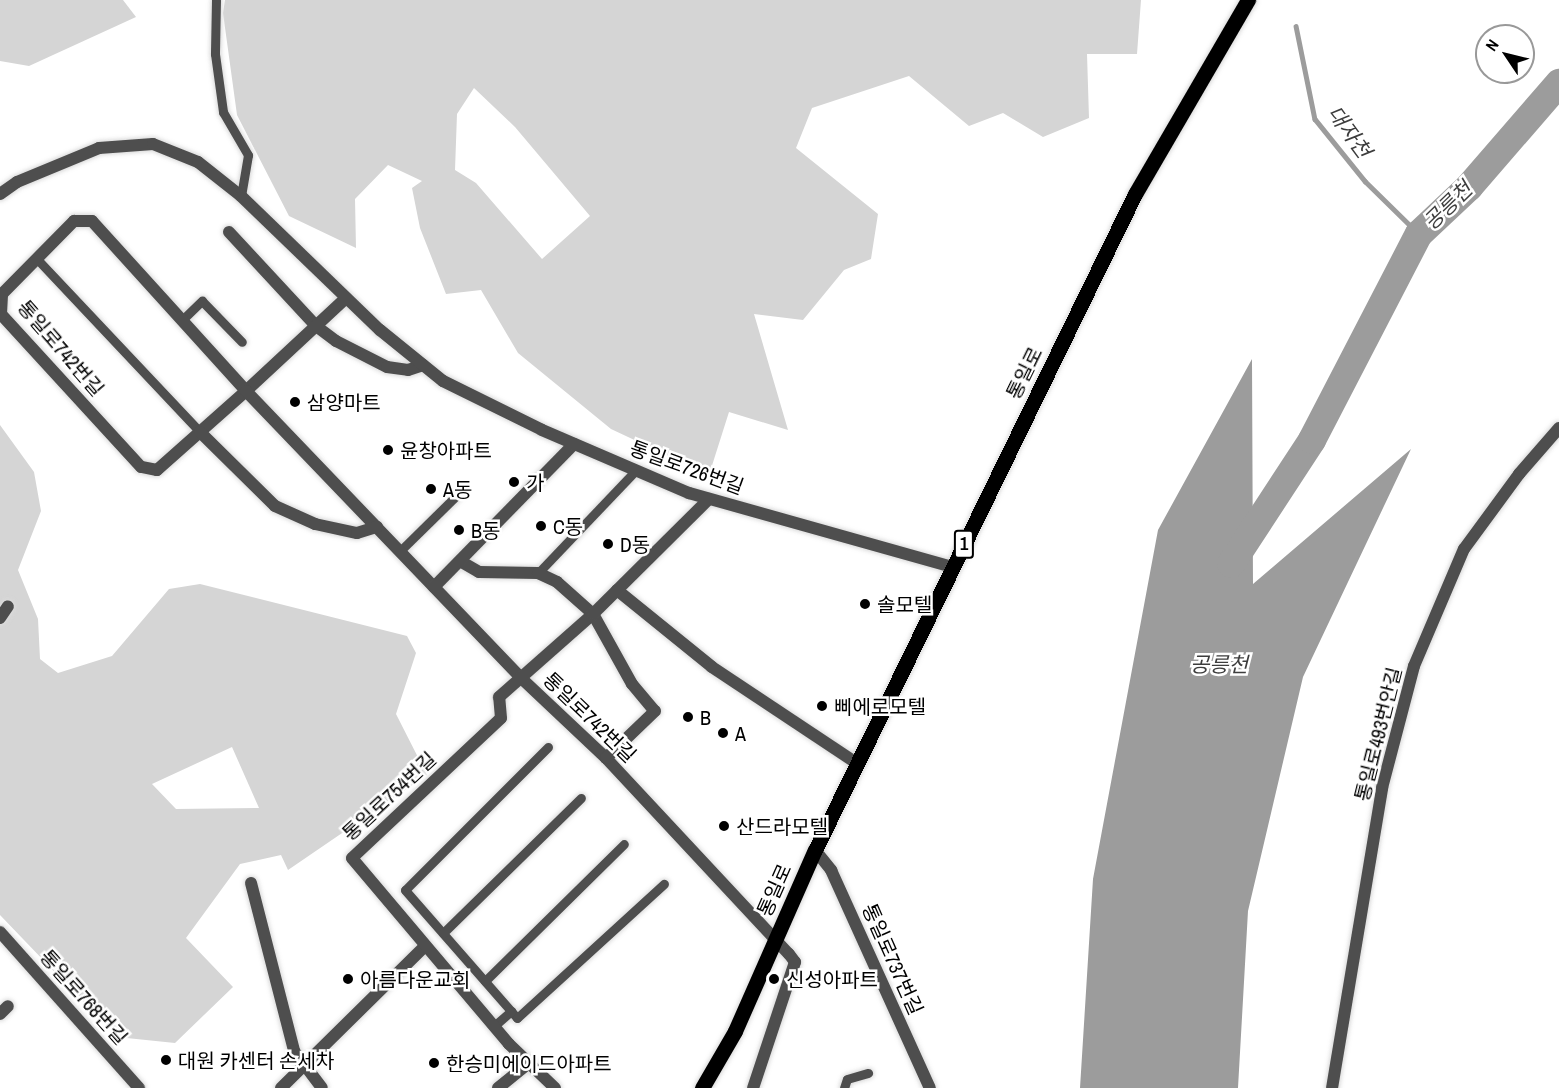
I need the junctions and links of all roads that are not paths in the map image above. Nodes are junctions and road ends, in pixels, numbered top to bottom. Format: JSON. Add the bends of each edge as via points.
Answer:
{"nodes":[{"id":1,"x":216,"y":0,"type":"edge"},
{"id":2,"x":1245,"y":4,"type":"edge"},
{"id":3,"x":0,"y":194,"type":"edge"},
{"id":4,"x":241,"y":196,"type":"junction"},
{"id":5,"x":229,"y":232,"type":"dead end"},
{"id":6,"x":37,"y":259,"type":"junction"},
{"id":7,"x":346,"y":298,"type":"junction"},
{"id":8,"x":182,"y":320,"type":"junction"},
{"id":9,"x":316,"y":326,"type":"junction"},
{"id":10,"x":242,"y":342,"type":"dead end"},
{"id":11,"x":423,"y":365,"type":"junction"},
{"id":12,"x":246,"y":391,"type":"junction"},
{"id":13,"x":1559,"y":428,"type":"edge"},
{"id":14,"x":200,"y":432,"type":"junction"},
{"id":15,"x":574,"y":444,"type":"junction"},
{"id":16,"x":636,"y":470,"type":"junction"},
{"id":17,"x":461,"y":491,"type":"dead end"},
{"id":18,"x":709,"y":499,"type":"junction"},
{"id":19,"x":377,"y":527,"type":"junction"},
{"id":20,"x":400,"y":551,"type":"junction"},
{"id":21,"x":460,"y":561,"type":"junction"},
{"id":22,"x":953,"y":567,"type":"junction"},
{"id":23,"x":538,"y":573,"type":"junction"},
{"id":24,"x":434,"y":587,"type":"junction"},
{"id":25,"x":618,"y":590,"type":"junction"},
{"id":26,"x":8,"y":606,"type":"dead end"},
{"id":27,"x":593,"y":614,"type":"junction"},
{"id":28,"x":0,"y":618,"type":"edge"},
{"id":29,"x":520,"y":677,"type":"junction"},
{"id":30,"x":548,"y":747,"type":"dead end"},
{"id":31,"x":606,"y":758,"type":"junction"},
{"id":32,"x":858,"y":764,"type":"junction"},
{"id":33,"x":581,"y":798,"type":"dead end"},
{"id":34,"x":624,"y":844,"type":"dead end"},
{"id":35,"x":815,"y":850,"type":"junction"},
{"id":36,"x":250,"y":883,"type":"dead end"},
{"id":37,"x":664,"y":884,"type":"dead end"},
{"id":38,"x":0,"y":932,"type":"edge"},
{"id":39,"x":443,"y":933,"type":"junction"},
{"id":40,"x":776,"y":937,"type":"junction"},
{"id":41,"x":425,"y":946,"type":"junction"},
{"id":42,"x":485,"y":981,"type":"junction"},
{"id":43,"x":511,"y":1011,"type":"junction"},
{"id":44,"x":494,"y":1026,"type":"junction"},
{"id":45,"x":529,"y":1063,"type":"junction"},
{"id":46,"x":303,"y":1066,"type":"junction"},
{"id":47,"x":867,"y":1073,"type":"dead end"},
{"id":48,"x":139,"y":1088,"type":"edge"},
{"id":49,"x":281,"y":1088,"type":"edge"},
{"id":50,"x":322,"y":1088,"type":"edge"},
{"id":51,"x":498,"y":1088,"type":"edge"},
{"id":52,"x":555,"y":1088,"type":"edge"},
{"id":53,"x":702,"y":1088,"type":"edge"},
{"id":54,"x":753,"y":1088,"type":"edge"},
{"id":55,"x":844,"y":1088,"type":"edge"},
{"id":56,"x":930,"y":1088,"type":"edge"},
{"id":57,"x":1332,"y":1088,"type":"edge"}],
"edges":[{"from":1,"to":4,"type":"lane","via":[[215,54],[223,112],[248,155]]},
{"from":2,"to":22,"type":"main road","name":"통일로","number":"1","via":[[1135,194]]},
{"from":3,"to":4,"type":"street","name":"통일로726번길","via":[[17,182],[99,148],[153,144],[198,162]]},
{"from":4,"to":7,"type":"street","name":"통일로726번길"},
{"from":5,"to":9,"type":"street"},
{"from":6,"to":8,"type":"street","name":"통일로742번길","via":[[74,221],[92,221]]},
{"from":6,"to":14,"type":"lane"},
{"from":6,"to":14,"type":"street","name":"통일로742번길","via":[[2,294],[1,314],[141,467],[158,470]]},
{"from":7,"to":9,"type":"street"},
{"from":7,"to":11,"type":"street","name":"통일로726번길"},
{"from":8,"to":10,"type":"lane","via":[[202,301]]},
{"from":8,"to":12,"type":"street","name":"통일로742번길"},
{"from":9,"to":11,"type":"street","via":[[387,368],[408,370]]},
{"from":9,"to":12,"type":"street"},
{"from":11,"to":15,"type":"street","name":"통일로726번길","via":[[443,381]]},
{"from":12,"to":14,"type":"street","name":"통일로742번길"},
{"from":12,"to":19,"type":"street","name":"통일로742번길"},
{"from":13,"to":57,"type":"street","name":"통일로493번안길","via":[[1519,474],[1464,549],[1414,666],[1382,788]]},
{"from":14,"to":19,"type":"street","via":[[275,506],[315,525],[357,533]]},
{"from":15,"to":16,"type":"street","name":"통일로726번길"},
{"from":15,"to":21,"type":"street"},
{"from":16,"to":18,"type":"street","name":"통일로726번길"},
{"from":16,"to":23,"type":"lane"},
{"from":17,"to":20,"type":"lane"},
{"from":18,"to":22,"type":"street","name":"통일로726번길"},
{"from":18,"to":25,"type":"street"},
{"from":19,"to":20,"type":"street","name":"통일로742번길"},
{"from":20,"to":24,"type":"street","name":"통일로742번길"},
{"from":21,"to":23,"type":"street","via":[[479,572]]},
{"from":21,"to":24,"type":"street"},
{"from":22,"to":32,"type":"main road","name":"통일로","number":"1"},
{"from":23,"to":27,"type":"street","via":[[557,582]]},
{"from":24,"to":29,"type":"street","name":"통일로742번길"},
{"from":25,"to":27,"type":"street"},
{"from":25,"to":32,"type":"street","via":[[712,667]]},
{"from":26,"to":28,"type":"street"},
{"from":27,"to":29,"type":"street"},
{"from":27,"to":31,"type":"street","via":[[632,684],[655,711]]},
{"from":29,"to":31,"type":"street","name":"통일로742번길"},
{"from":29,"to":41,"type":"street","name":"통일로754번길","via":[[500,697],[501,718],[352,858]]},
{"from":30,"to":39,"type":"lane","via":[[405,890]]},
{"from":31,"to":40,"type":"street","name":"통일로742번길"},
{"from":32,"to":35,"type":"main road","name":"통일로","number":"1"},
{"from":33,"to":39,"type":"lane"},
{"from":34,"to":42,"type":"lane"},
{"from":35,"to":40,"type":"main road","name":"통일로","number":"1"},
{"from":35,"to":56,"type":"street","name":"통일로737번길","via":[[831,870]]},
{"from":36,"to":46,"type":"street","via":[[294,1051]]},
{"from":37,"to":43,"type":"lane","via":[[517,1018]]},
{"from":38,"to":48,"type":"street","name":"통일로768번길"},
{"from":39,"to":42,"type":"lane"},
{"from":40,"to":53,"type":"main road","name":"통일로","number":"1","via":[[735,1031]]},
{"from":40,"to":54,"type":"street","name":"통일로","via":[[795,962]]},
{"from":41,"to":44,"type":"street","name":"통일로754번길"},
{"from":41,"to":46,"type":"street"},
{"from":42,"to":43,"type":"lane"},
{"from":43,"to":44,"type":"lane"},
{"from":44,"to":45,"type":"street","name":"통일로754번길"},
{"from":45,"to":51,"type":"street"},
{"from":45,"to":52,"type":"street","name":"통일로754번길"},
{"from":46,"to":49,"type":"street"},
{"from":46,"to":50,"type":"street"},
{"from":47,"to":55,"type":"lane","via":[[847,1079]]}]}
